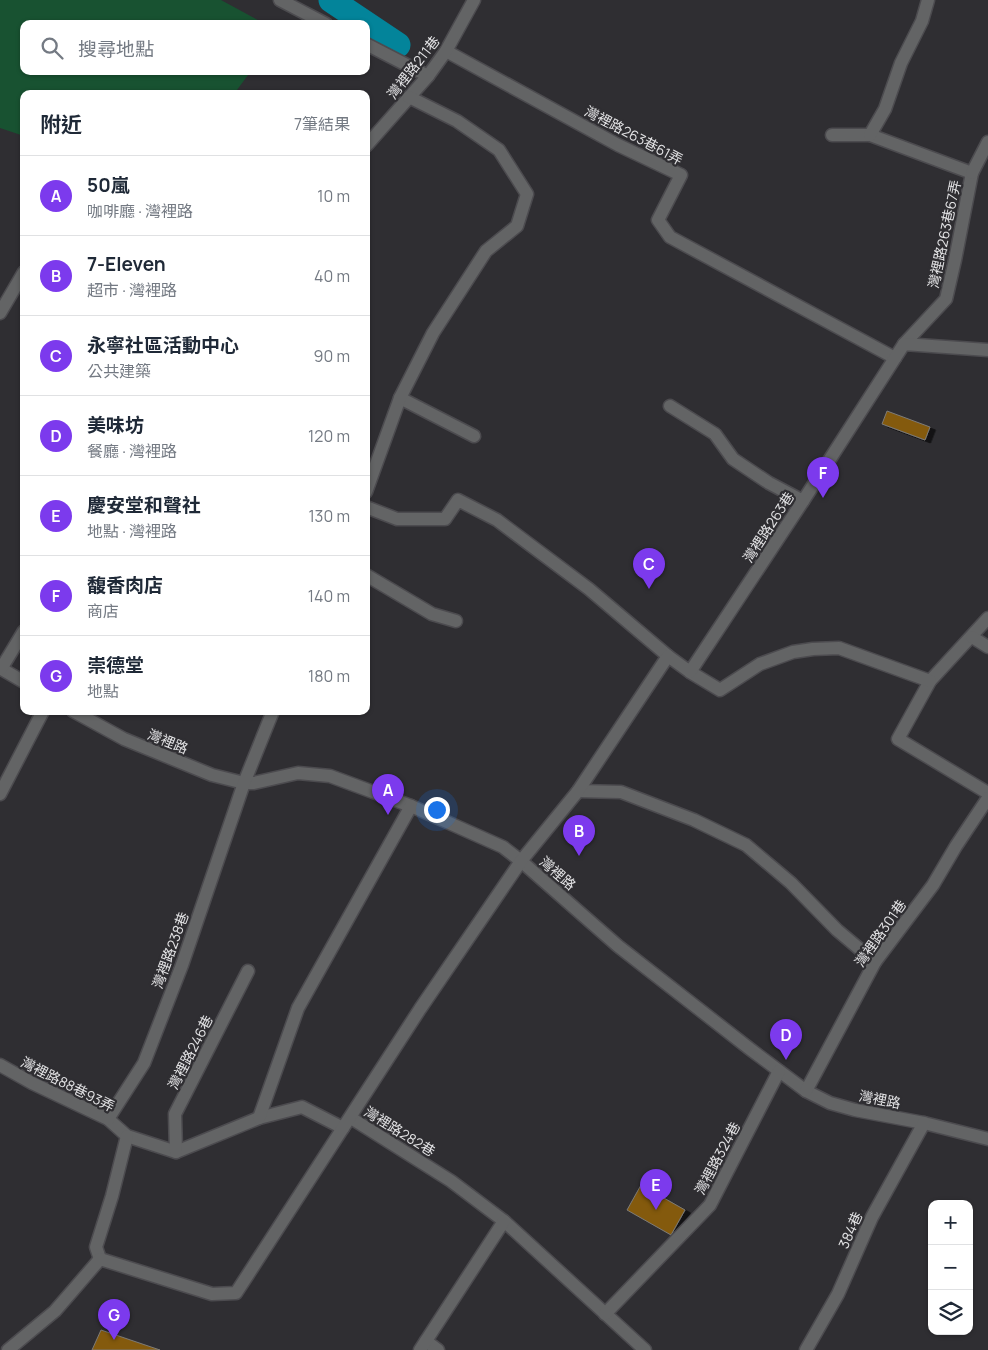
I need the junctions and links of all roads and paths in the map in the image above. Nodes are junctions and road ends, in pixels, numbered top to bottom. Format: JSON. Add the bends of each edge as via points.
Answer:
{"nodes":[{"id":1,"x":280,"y":0,"type":"edge"},
{"id":2,"x":474,"y":0,"type":"edge"},
{"id":3,"x":928,"y":0,"type":"edge"},
{"id":4,"x":318,"y":20,"type":"edge"},
{"id":5,"x":370,"y":46,"type":"edge"},
{"id":6,"x":446,"y":51,"type":"junction"},
{"id":7,"x":428,"y":76,"type":"junction"},
{"id":8,"x":409,"y":98,"type":"junction"},
{"id":9,"x":832,"y":135,"type":"dead end"},
{"id":10,"x":870,"y":135,"type":"junction"},
{"id":11,"x":370,"y":142,"type":"edge"},
{"id":12,"x":988,"y":142,"type":"edge"},
{"id":13,"x":972,"y":173,"type":"junction"},
{"id":14,"x":20,"y":279,"type":"edge"},
{"id":15,"x":0,"y":313,"type":"edge"},
{"id":16,"x":904,"y":344,"type":"junction"},
{"id":17,"x":988,"y":350,"type":"edge"},
{"id":18,"x":895,"y":358,"type":"junction"},
{"id":19,"x":400,"y":398,"type":"junction"},
{"id":20,"x":670,"y":406,"type":"dead end"},
{"id":21,"x":474,"y":436,"type":"dead end"},
{"id":22,"x":370,"y":481,"type":"edge"},
{"id":23,"x":803,"y":501,"type":"junction"},
{"id":24,"x":370,"y":509,"type":"edge"},
{"id":25,"x":370,"y":577,"type":"edge"},
{"id":26,"x":988,"y":618,"type":"edge"},
{"id":27,"x":456,"y":620,"type":"dead end"},
{"id":28,"x":20,"y":637,"type":"edge"},
{"id":29,"x":972,"y":637,"type":"junction"},
{"id":30,"x":988,"y":647,"type":"edge"},
{"id":31,"x":668,"y":656,"type":"junction"},
{"id":32,"x":1,"y":668,"type":"edge"},
{"id":33,"x":690,"y":672,"type":"junction"},
{"id":34,"x":20,"y":680,"type":"edge"},
{"id":35,"x":930,"y":681,"type":"junction"},
{"id":36,"x":41,"y":715,"type":"edge"},
{"id":37,"x":80,"y":715,"type":"edge"},
{"id":38,"x":271,"y":715,"type":"edge"},
{"id":39,"x":244,"y":783,"type":"junction"},
{"id":40,"x":578,"y":791,"type":"junction"},
{"id":41,"x":0,"y":794,"type":"edge"},
{"id":42,"x":988,"y":794,"type":"edge"},
{"id":43,"x":988,"y":798,"type":"edge"},
{"id":44,"x":410,"y":806,"type":"junction"},
{"id":45,"x":521,"y":861,"type":"junction"},
{"id":46,"x":875,"y":962,"type":"junction"},
{"id":47,"x":248,"y":971,"type":"dead end"},
{"id":48,"x":0,"y":1065,"type":"edge"},
{"id":49,"x":779,"y":1072,"type":"junction"},
{"id":50,"x":806,"y":1091,"type":"junction"},
{"id":51,"x":258,"y":1118,"type":"junction"},
{"id":52,"x":108,"y":1119,"type":"junction"},
{"id":53,"x":347,"y":1123,"type":"junction"},
{"id":54,"x":924,"y":1123,"type":"junction"},
{"id":55,"x":127,"y":1136,"type":"junction"},
{"id":56,"x":988,"y":1139,"type":"edge"},
{"id":57,"x":176,"y":1152,"type":"junction"},
{"id":58,"x":504,"y":1222,"type":"junction"},
{"id":59,"x":100,"y":1259,"type":"junction"},
{"id":60,"x":605,"y":1314,"type":"junction"},
{"id":61,"x":423,"y":1345,"type":"edge"},
{"id":62,"x":8,"y":1350,"type":"edge"},
{"id":63,"x":438,"y":1350,"type":"edge"},
{"id":64,"x":645,"y":1350,"type":"edge"},
{"id":65,"x":806,"y":1350,"type":"edge"}],
"edges":[{"from":1,"to":4,"type":"street"},
{"from":2,"to":6,"type":"street","name":"灣裡路211巷"},
{"from":3,"to":10,"type":"street","via":[[885,109]]},
{"from":5,"to":7,"type":"street"},
{"from":6,"to":7,"type":"street","name":"灣裡路211巷"},
{"from":6,"to":18,"type":"street","name":"灣裡路263巷61弄","via":[[618,145],[682,175],[658,220],[670,237]]},
{"from":7,"to":8,"type":"street","name":"灣裡路211巷"},
{"from":8,"to":11,"type":"street","name":"灣裡路211巷"},
{"from":8,"to":19,"type":"street","via":[[457,121],[499,150],[527,194],[517,226],[486,251],[433,333]]},
{"from":9,"to":10,"type":"street","name":"灣裡路263巷67弄"},
{"from":10,"to":13,"type":"street","name":"灣裡路263巷67弄"},
{"from":12,"to":13,"type":"street","name":"灣裡路263巷67弄"},
{"from":13,"to":16,"type":"street","name":"灣裡路263巷67弄","via":[[946,299]]},
{"from":14,"to":15,"type":"street"},
{"from":16,"to":17,"type":"street"},
{"from":16,"to":18,"type":"street","name":"灣裡路263巷"},
{"from":18,"to":23,"type":"street","name":"灣裡路263巷"},
{"from":19,"to":21,"type":"street"},
{"from":19,"to":22,"type":"street"},
{"from":20,"to":23,"type":"street","via":[[715,434],[733,459]]},
{"from":23,"to":33,"type":"street","name":"灣裡路263巷"},
{"from":24,"to":31,"type":"street","via":[[397,519],[445,519],[458,500],[497,520],[589,589]]},
{"from":25,"to":27,"type":"street","via":[[432,614]]},
{"from":26,"to":29,"type":"street"},
{"from":28,"to":32,"type":"street"},
{"from":29,"to":30,"type":"street"},
{"from":29,"to":35,"type":"street"},
{"from":31,"to":33,"type":"street"},
{"from":31,"to":40,"type":"street"},
{"from":32,"to":34,"type":"street"},
{"from":33,"to":35,"type":"street","via":[[720,690],[760,664],[793,652],[839,648]]},
{"from":35,"to":42,"type":"street","via":[[898,739]]},
{"from":36,"to":41,"type":"street"},
{"from":37,"to":39,"type":"street","name":"灣裡路","via":[[155,752],[212,775]]},
{"from":38,"to":39,"type":"street","name":"灣裡路238巷"},
{"from":39,"to":44,"type":"street","name":"灣裡路","via":[[284,775],[330,776]]},
{"from":39,"to":52,"type":"street","name":"灣裡路238巷","via":[[182,965],[144,1063]]},
{"from":40,"to":45,"type":"street"},
{"from":40,"to":46,"type":"street","via":[[621,792],[694,820],[746,845]]},
{"from":43,"to":46,"type":"street","name":"灣裡路301巷","via":[[933,885]]},
{"from":44,"to":45,"type":"street","name":"灣裡路","via":[[503,847]]},
{"from":44,"to":51,"type":"street","via":[[298,1008]]},
{"from":45,"to":49,"type":"street","name":"灣裡路","via":[[618,946]]},
{"from":45,"to":53,"type":"street","name":"灣裡路282巷"},
{"from":46,"to":50,"type":"street","name":"灣裡路301巷"},
{"from":47,"to":57,"type":"street","name":"灣裡路246巷","via":[[176,1114]]},
{"from":48,"to":52,"type":"street","name":"灣裡路88巷93弄"},
{"from":49,"to":50,"type":"street","name":"灣裡路"},
{"from":49,"to":60,"type":"street","name":"灣裡路324巷","via":[[710,1205]]},
{"from":50,"to":54,"type":"street","name":"灣裡路","via":[[847,1108]]},
{"from":51,"to":53,"type":"street","via":[[302,1107]]},
{"from":51,"to":57,"type":"street"},
{"from":52,"to":55,"type":"street","name":"灣裡路88巷93弄"},
{"from":53,"to":58,"type":"street","name":"灣裡路282巷","via":[[451,1181]]},
{"from":53,"to":59,"type":"street","via":[[236,1293],[212,1294]]},
{"from":54,"to":56,"type":"street","name":"灣裡路"},
{"from":54,"to":65,"type":"street","name":"384巷","via":[[872,1217],[838,1294]]},
{"from":55,"to":57,"type":"street","name":"灣裡路88巷93弄"},
{"from":55,"to":59,"type":"street","via":[[96,1247]]},
{"from":58,"to":60,"type":"street","name":"灣裡路282巷"},
{"from":58,"to":61,"type":"street"},
{"from":59,"to":62,"type":"street","via":[[55,1311]]},
{"from":60,"to":64,"type":"street","name":"灣裡路282巷"},
{"from":61,"to":63,"type":"street"}]}
